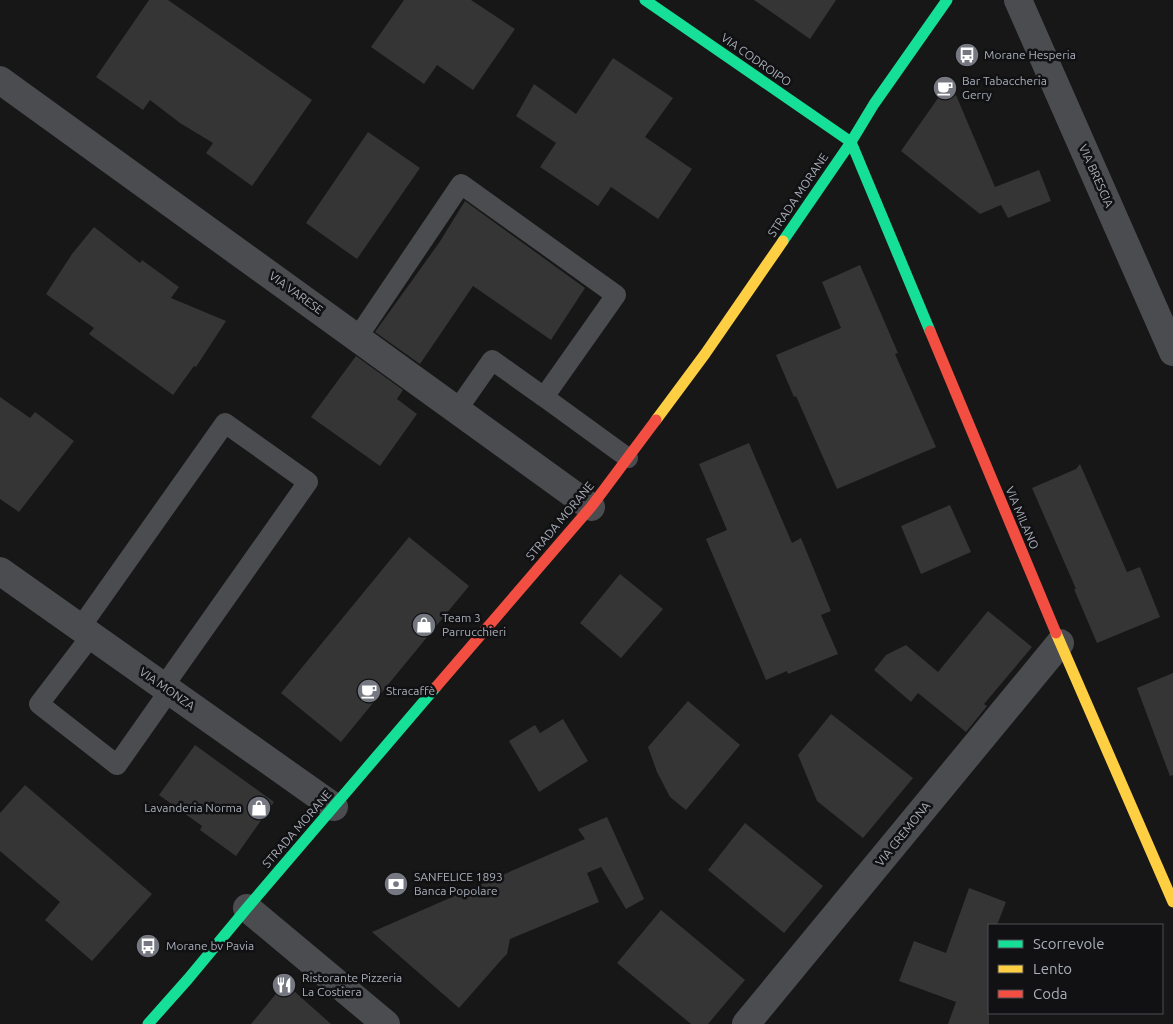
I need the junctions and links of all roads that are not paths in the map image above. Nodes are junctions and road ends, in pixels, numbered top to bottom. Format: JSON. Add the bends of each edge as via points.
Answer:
{"nodes":[{"id":1,"x":645,"y":0,"type":"edge"},
{"id":2,"x":947,"y":0,"type":"edge"},
{"id":3,"x":1018,"y":0,"type":"edge"},
{"id":4,"x":0,"y":80,"type":"edge"},
{"id":5,"x":851,"y":142,"type":"junction"},
{"id":6,"x":357,"y":338,"type":"junction"},
{"id":7,"x":1173,"y":352,"type":"edge"},
{"id":8,"x":544,"y":397,"type":"junction"},
{"id":9,"x":457,"y":410,"type":"junction"},
{"id":10,"x":628,"y":458,"type":"junction"},
{"id":11,"x":591,"y":507,"type":"junction"},
{"id":12,"x":0,"y":571,"type":"edge"},
{"id":13,"x":86,"y":632,"type":"junction"},
{"id":14,"x":1060,"y":643,"type":"junction"},
{"id":15,"x":166,"y":689,"type":"junction"},
{"id":16,"x":334,"y":807,"type":"junction"},
{"id":17,"x":1173,"y":902,"type":"edge"},
{"id":18,"x":247,"y":908,"type":"junction"},
{"id":19,"x":148,"y":1024,"type":"edge"},
{"id":20,"x":386,"y":1024,"type":"edge"},
{"id":21,"x":746,"y":1024,"type":"edge"}],
"edges":[{"from":1,"to":5,"type":"street","name":"VIA CODROIPO"},
{"from":2,"to":5,"type":"street","name":"STRADA MORANE"},
{"from":3,"to":7,"type":"street","name":"VIA BRESCIA"},
{"from":4,"to":6,"type":"street","name":"VIA VARESE"},
{"from":5,"to":10,"type":"street","name":"STRADA MORANE","via":[[706,354]]},
{"from":5,"to":14,"type":"street","name":"VIA MILANO"},
{"from":6,"to":8,"type":"lane","via":[[461,184],[616,295]]},
{"from":6,"to":9,"type":"street","name":"VIA VARESE"},
{"from":8,"to":9,"type":"lane","via":[[492,360]]},
{"from":8,"to":10,"type":"lane"},
{"from":9,"to":11,"type":"street","name":"VIA VARESE"},
{"from":10,"to":11,"type":"street","name":"STRADA MORANE"},
{"from":11,"to":16,"type":"street","name":"STRADA MORANE"},
{"from":12,"to":13,"type":"street","name":"VIA MONZA"},
{"from":13,"to":15,"type":"street","name":"VIA MONZA"},
{"from":13,"to":15,"type":"lane","via":[[39,704],[117,765]]},
{"from":13,"to":15,"type":"lane","via":[[225,423],[308,482]]},
{"from":14,"to":17,"type":"street","name":"VIA MILANO"},
{"from":14,"to":21,"type":"street","name":"VIA CREMONA"},
{"from":15,"to":16,"type":"street","name":"VIA MONZA"},
{"from":16,"to":18,"type":"street","name":"STRADA MORANE"},
{"from":18,"to":19,"type":"street","name":"STRADA MORANE"},
{"from":18,"to":20,"type":"street"}]}
